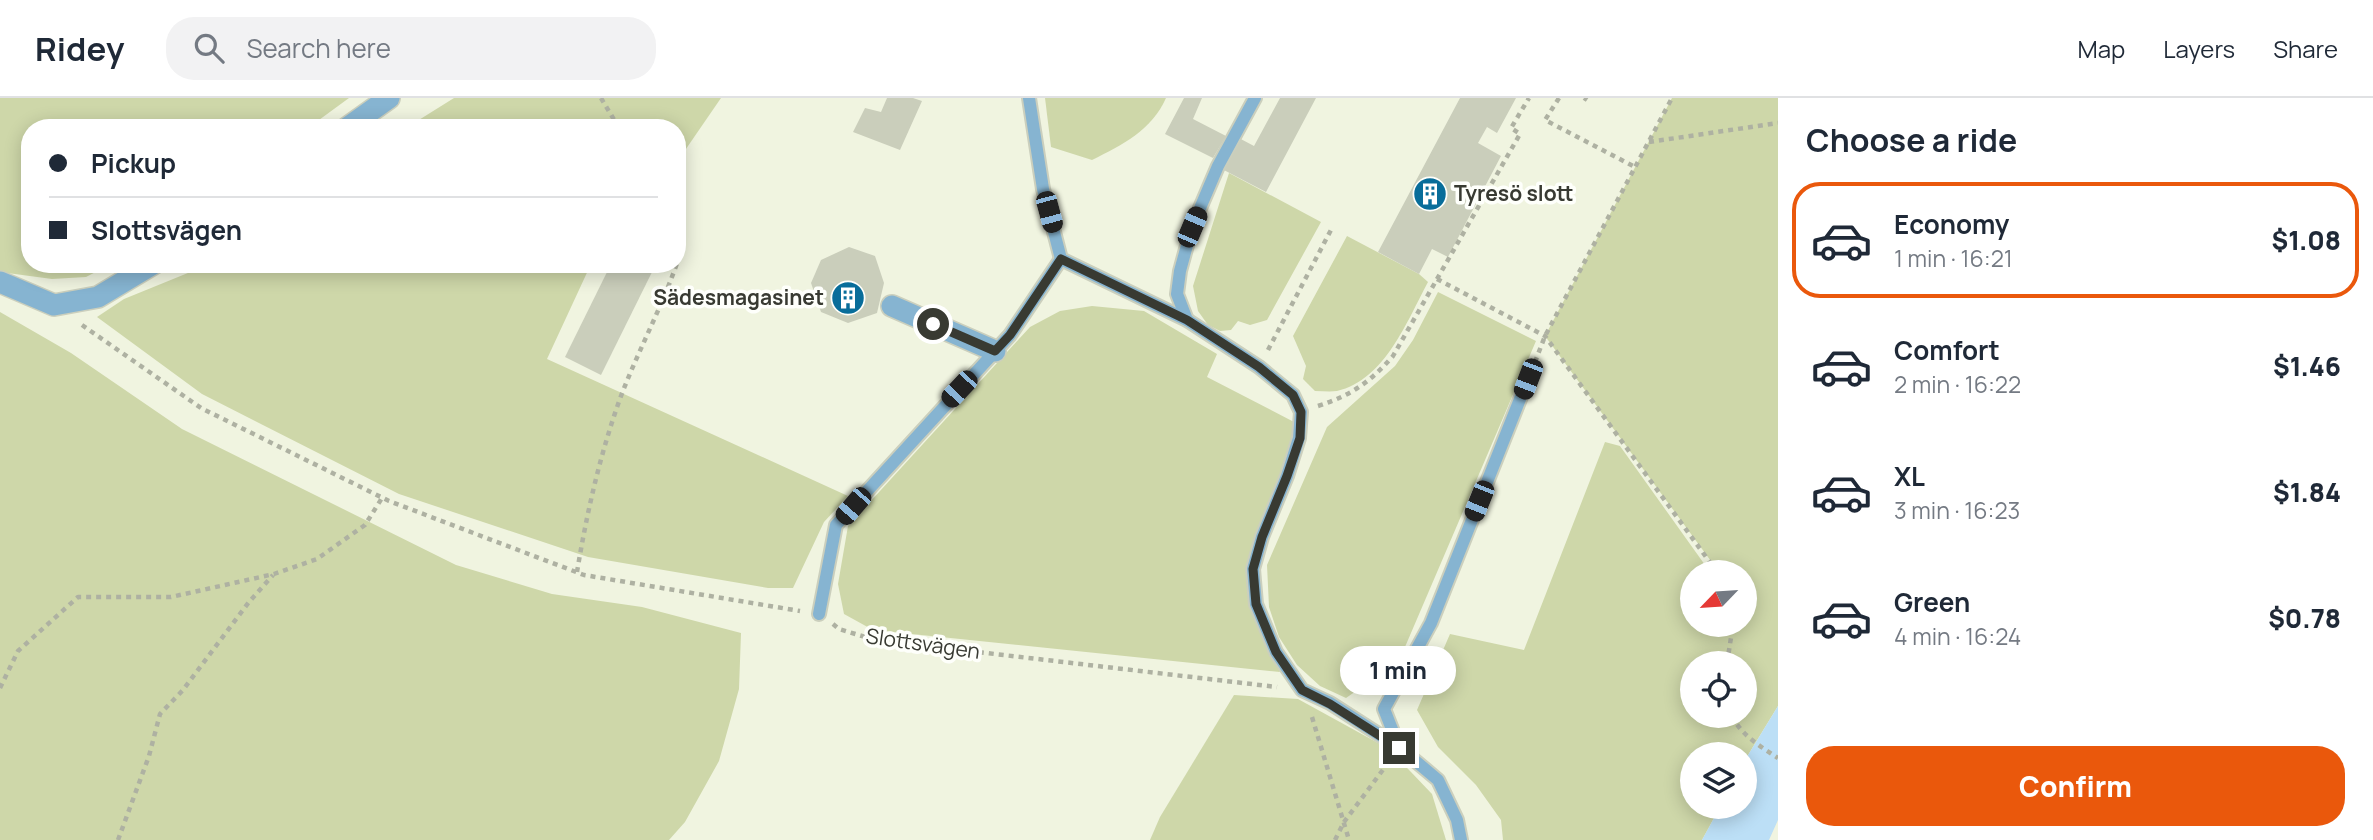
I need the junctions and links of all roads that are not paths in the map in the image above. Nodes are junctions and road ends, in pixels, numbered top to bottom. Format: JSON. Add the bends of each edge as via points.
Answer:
{"nodes":[{"id":1,"x":389,"y":98,"type":"edge"},
{"id":2,"x":1029,"y":98,"type":"edge"},
{"id":3,"x":1255,"y":98,"type":"edge"},
{"id":4,"x":360,"y":119,"type":"edge"},
{"id":5,"x":1061,"y":259,"type":"junction"},
{"id":6,"x":138,"y":273,"type":"edge"},
{"id":7,"x":0,"y":282,"type":"edge"},
{"id":8,"x":892,"y":306,"type":"dead end"},
{"id":9,"x":1187,"y":320,"type":"junction"},
{"id":10,"x":995,"y":351,"type":"junction"},
{"id":11,"x":1528,"y":379,"type":"road end"},
{"id":12,"x":819,"y":614,"type":"road end"},
{"id":13,"x":1399,"y":748,"type":"junction"},
{"id":14,"x":1461,"y":840,"type":"edge"}],
"edges":[{"from":1,"to":4,"type":"street"},
{"from":2,"to":5,"type":"lane","via":[[1043,189]]},
{"from":3,"to":9,"type":"lane","via":[[1192,227],[1177,294]]},
{"from":5,"to":9,"type":"lane"},
{"from":5,"to":10,"type":"lane"},
{"from":6,"to":7,"type":"street","via":[[98,297],[54,305]]},
{"from":8,"to":10,"type":"street"},
{"from":9,"to":13,"type":"lane","via":[[1259,367],[1293,395],[1301,412],[1300,438],[1253,569],[1256,604],[1276,652],[1302,690]]},
{"from":10,"to":12,"type":"lane","via":[[836,525]]},
{"from":11,"to":13,"type":"lane","via":[[1431,623],[1384,709]]},
{"from":13,"to":14,"type":"lane","via":[[1438,780]]}]}
